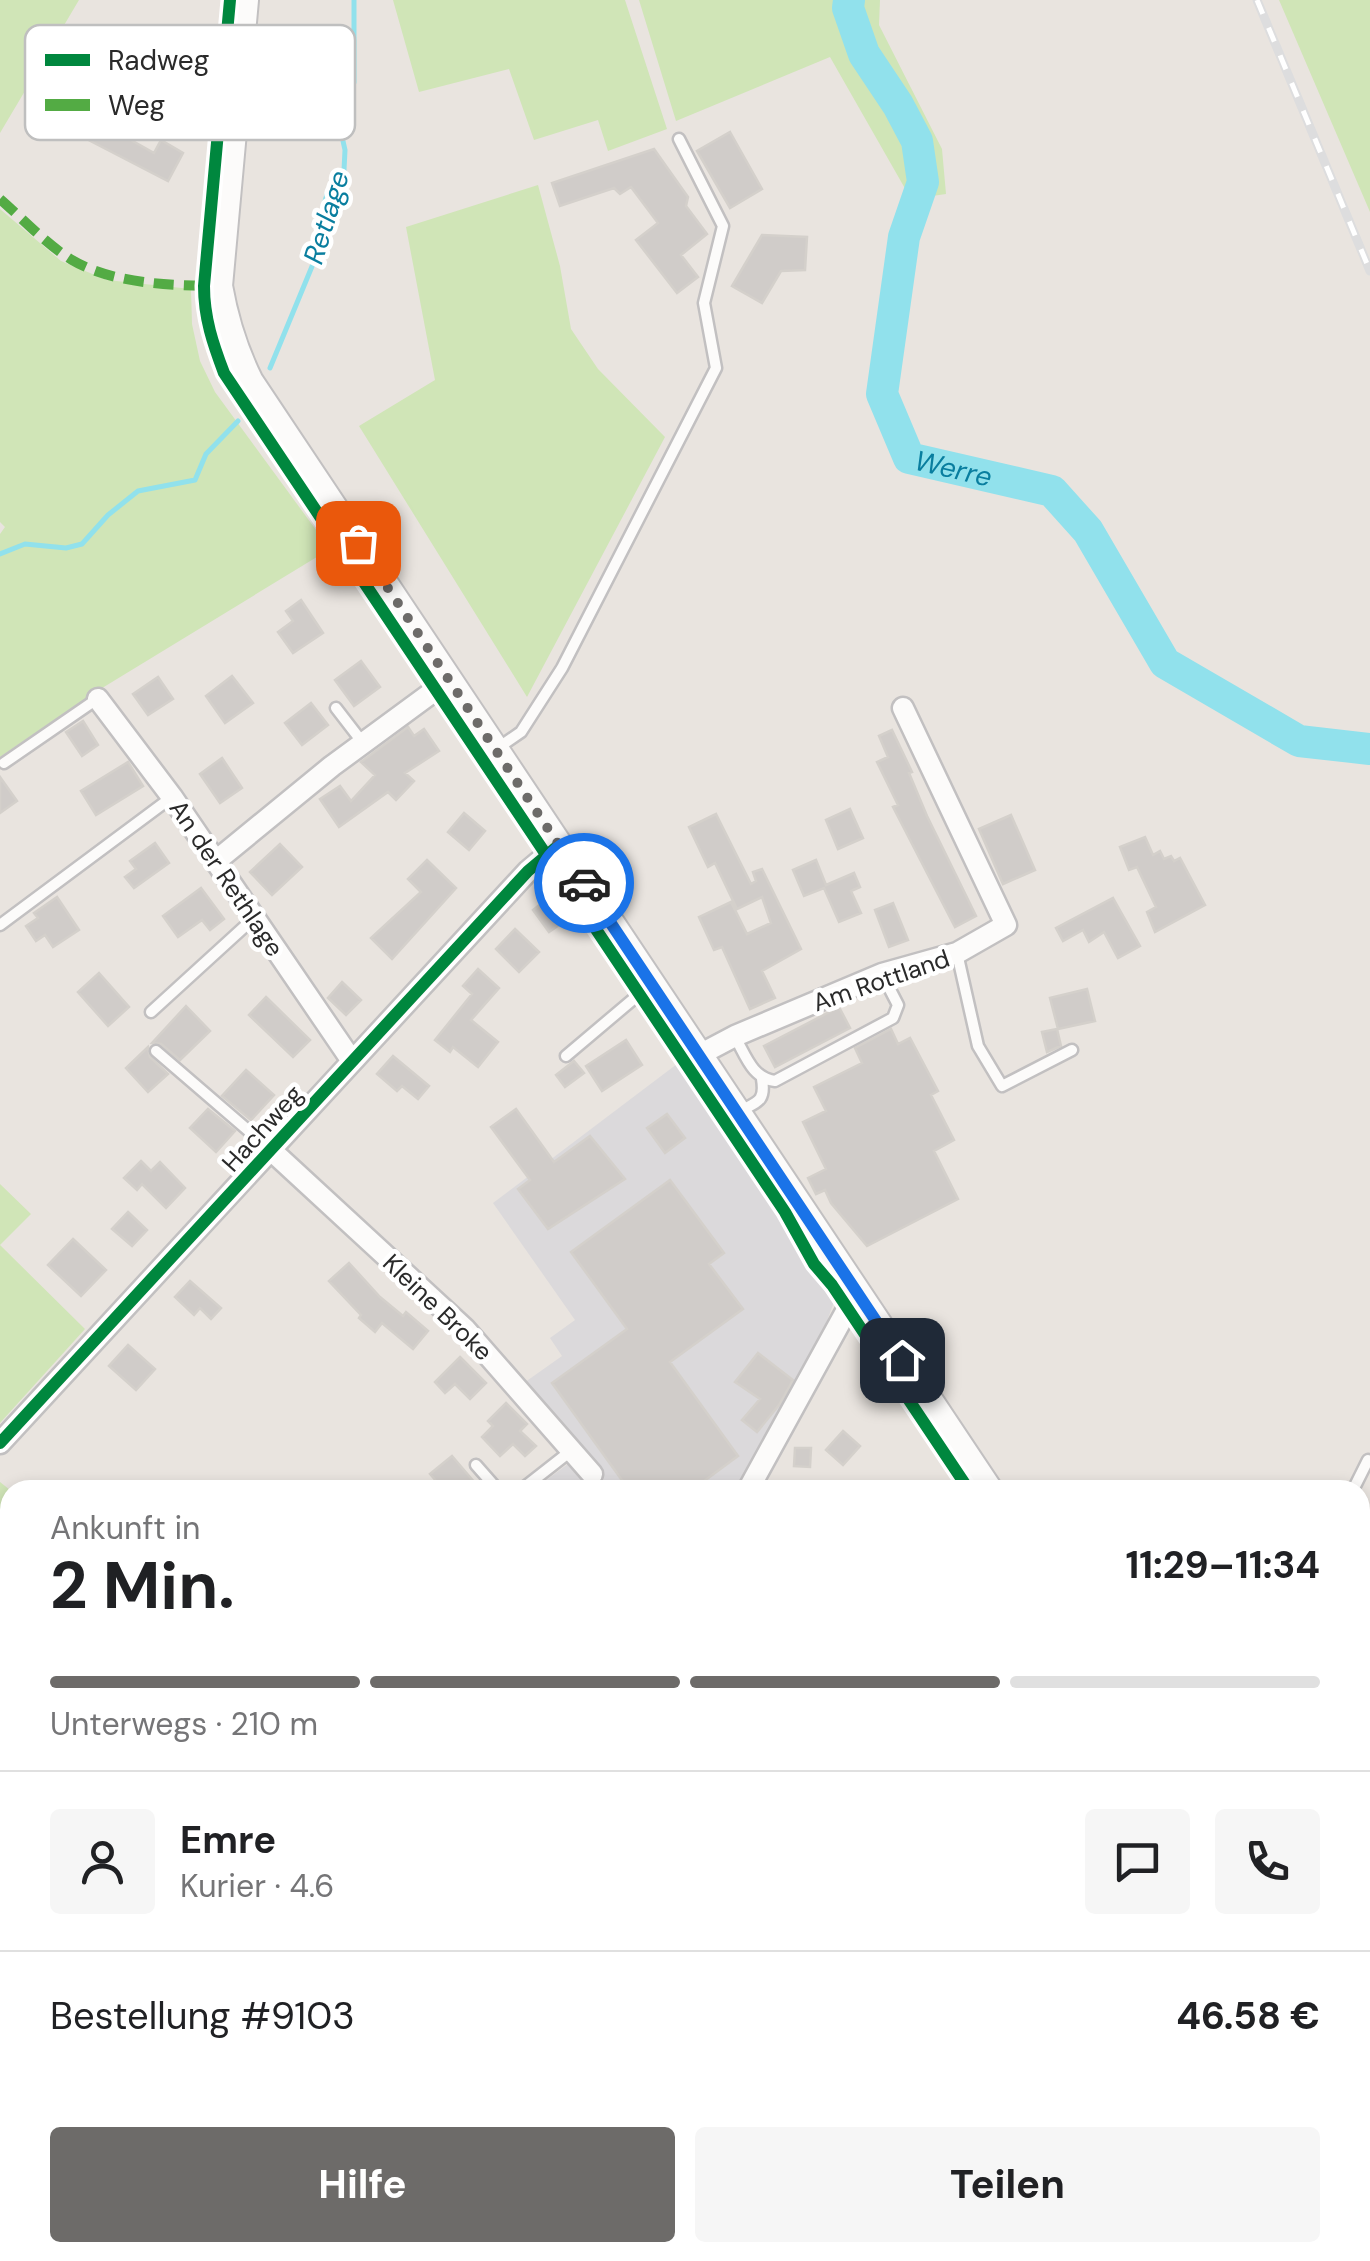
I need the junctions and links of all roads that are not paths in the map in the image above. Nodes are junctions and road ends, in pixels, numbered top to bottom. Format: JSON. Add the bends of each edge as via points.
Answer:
{"nodes":[{"id":1,"x":244,"y":0,"type":"edge"},
{"id":2,"x":242,"y":25,"type":"edge"},
{"id":3,"x":679,"y":139,"type":"dead end"},
{"id":4,"x":233,"y":140,"type":"edge"},
{"id":5,"x":448,"y":680,"type":"junction"},
{"id":6,"x":98,"y":698,"type":"joint"},
{"id":7,"x":336,"y":708,"type":"dead end"},
{"id":8,"x":903,"y":708,"type":"dead end"},
{"id":9,"x":363,"y":743,"type":"junction"},
{"id":10,"x":488,"y":753,"type":"junction"},
{"id":11,"x":4,"y":764,"type":"dead end"},
{"id":12,"x":172,"y":797,"type":"junction"},
{"id":13,"x":559,"y":845,"type":"junction"},
{"id":14,"x":216,"y":861,"type":"junction"},
{"id":15,"x":254,"y":918,"type":"junction"},
{"id":16,"x":0,"y":925,"type":"edge"},
{"id":17,"x":958,"y":954,"type":"junction"},
{"id":18,"x":882,"y":974,"type":"junction"},
{"id":19,"x":651,"y":984,"type":"junction"},
{"id":20,"x":151,"y":1012,"type":"dead end"},
{"id":21,"x":734,"y":1036,"type":"junction"},
{"id":22,"x":1072,"y":1050,"type":"dead end"},
{"id":23,"x":156,"y":1051,"type":"dead end"},
{"id":24,"x":566,"y":1056,"type":"dead end"},
{"id":25,"x":352,"y":1060,"type":"junction"},
{"id":26,"x":692,"y":1060,"type":"junction"},
{"id":27,"x":762,"y":1080,"type":"junction"},
{"id":28,"x":737,"y":1112,"type":"junction"},
{"id":29,"x":272,"y":1151,"type":"junction"},
{"id":30,"x":860,"y":1299,"type":"junction"},
{"id":31,"x":0,"y":1443,"type":"edge"},
{"id":32,"x":573,"y":1449,"type":"junction"},
{"id":33,"x":476,"y":1465,"type":"dead end"},
{"id":34,"x":489,"y":1480,"type":"edge"},
{"id":35,"x":533,"y":1480,"type":"edge"},
{"id":36,"x":589,"y":1480,"type":"edge"},
{"id":37,"x":753,"y":1480,"type":"edge"},
{"id":38,"x":981,"y":1480,"type":"edge"}],
"edges":[{"from":1,"to":2,"type":"main road"},
{"from":3,"to":10,"type":"lane","via":[[723,226],[704,303],[716,368],[562,668],[521,732]]},
{"from":4,"to":5,"type":"main road","via":[[218,286],[238,359]]},
{"from":5,"to":9,"type":"street"},
{"from":5,"to":10,"type":"main road"},
{"from":6,"to":11,"type":"lane"},
{"from":6,"to":12,"type":"street","name":"An der Rethlage"},
{"from":7,"to":9,"type":"lane"},
{"from":8,"to":17,"type":"street","name":"Am Rottland","via":[[1006,924]]},
{"from":9,"to":14,"type":"street"},
{"from":10,"to":13,"type":"main road"},
{"from":12,"to":14,"type":"street","name":"An der Rethlage"},
{"from":12,"to":16,"type":"lane"},
{"from":13,"to":19,"type":"main road"},
{"from":13,"to":25,"type":"street","name":"Hachweg"},
{"from":14,"to":15,"type":"street","name":"An der Rethlage"},
{"from":15,"to":20,"type":"lane"},
{"from":15,"to":25,"type":"street","name":"An der Rethlage"},
{"from":17,"to":18,"type":"street","name":"Am Rottland"},
{"from":17,"to":22,"type":"lane","via":[[978,1046],[1002,1086]]},
{"from":18,"to":21,"type":"street","name":"Am Rottland"},
{"from":18,"to":27,"type":"lane","via":[[898,1005],[893,1018],[775,1081]]},
{"from":19,"to":24,"type":"lane"},
{"from":19,"to":26,"type":"main road"},
{"from":21,"to":26,"type":"street","name":"Am Rottland"},
{"from":21,"to":27,"type":"lane"},
{"from":23,"to":29,"type":"lane"},
{"from":25,"to":29,"type":"street","name":"Hachweg"},
{"from":26,"to":28,"type":"main road"},
{"from":27,"to":28,"type":"lane","via":[[761,1100]]},
{"from":28,"to":30,"type":"main road"},
{"from":29,"to":31,"type":"street","name":"Hachweg"},
{"from":29,"to":32,"type":"street","name":"Kleine Broke","via":[[466,1330]]},
{"from":30,"to":37,"type":"street","via":[[848,1308]]},
{"from":30,"to":38,"type":"main road"},
{"from":32,"to":35,"type":"lane"},
{"from":32,"to":36,"type":"street","name":"Kleine Broke"},
{"from":33,"to":34,"type":"lane"}]}
